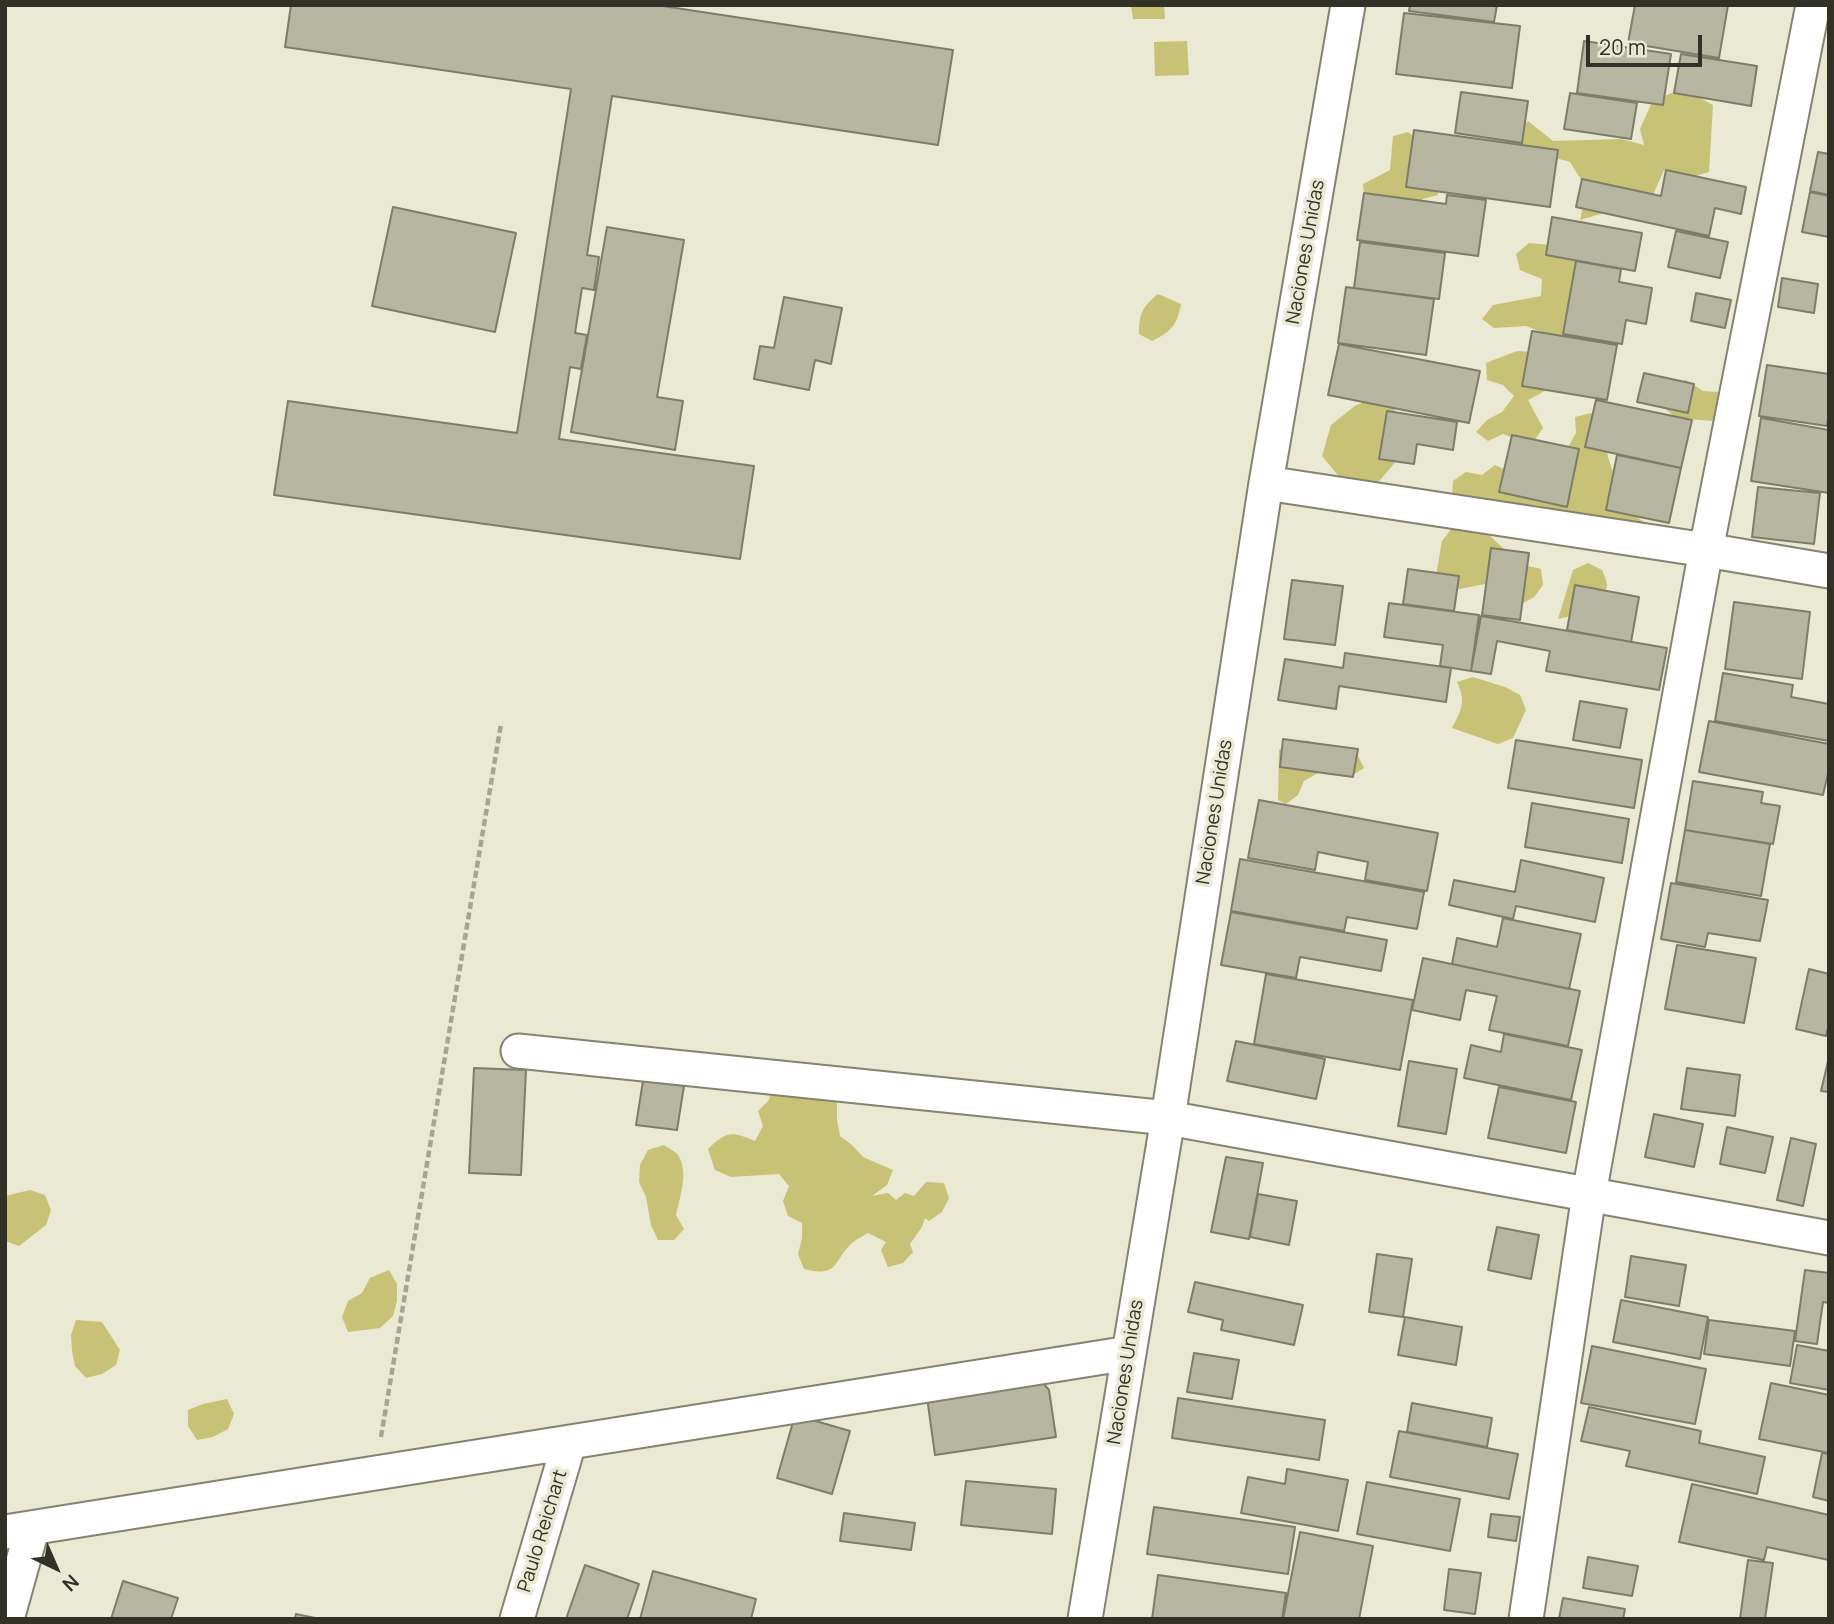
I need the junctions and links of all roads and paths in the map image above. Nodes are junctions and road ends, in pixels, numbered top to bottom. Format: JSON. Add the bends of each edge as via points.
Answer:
{"nodes":[{"id":1,"x":1348,"y":5,"type":"edge"},
{"id":2,"x":1813,"y":5,"type":"edge"},
{"id":3,"x":1266,"y":483,"type":"junction"},
{"id":4,"x":1706,"y":551,"type":"junction"},
{"id":5,"x":1829,"y":571,"type":"edge"},
{"id":6,"x":501,"y":723,"type":"dead end"},
{"id":7,"x":518,"y":1051,"type":"dead end"},
{"id":8,"x":1168,"y":1118,"type":"junction"},
{"id":9,"x":1589,"y":1194,"type":"junction"},
{"id":10,"x":1829,"y":1238,"type":"edge"},
{"id":11,"x":1129,"y":1353,"type":"junction"},
{"id":12,"x":569,"y":1443,"type":"junction"},
{"id":13,"x":374,"y":1474,"type":"junction"},
{"id":14,"x":18,"y":1530,"type":"edge"},
{"id":15,"x":7,"y":1619,"type":"edge"},
{"id":16,"x":517,"y":1619,"type":"edge"},
{"id":17,"x":1086,"y":1619,"type":"edge"},
{"id":18,"x":1525,"y":1619,"type":"edge"}],
"edges":[{"from":1,"to":3,"type":"street","name":"Naciones Unidas"},
{"from":2,"to":4,"type":"street"},
{"from":3,"to":4,"type":"street"},
{"from":3,"to":8,"type":"street","name":"Naciones Unidas"},
{"from":4,"to":5,"type":"street"},
{"from":4,"to":9,"type":"street"},
{"from":6,"to":13,"type":"path"},
{"from":7,"to":8,"type":"street"},
{"from":8,"to":9,"type":"street"},
{"from":8,"to":11,"type":"street","name":"Naciones Unidas"},
{"from":9,"to":10,"type":"street"},
{"from":9,"to":18,"type":"street"},
{"from":11,"to":12,"type":"street"},
{"from":11,"to":17,"type":"street","name":"Naciones Unidas"},
{"from":12,"to":13,"type":"street"},
{"from":12,"to":16,"type":"street","name":"Paulo Reichart"},
{"from":13,"to":14,"type":"street"},
{"from":14,"to":15,"type":"street"}]}
